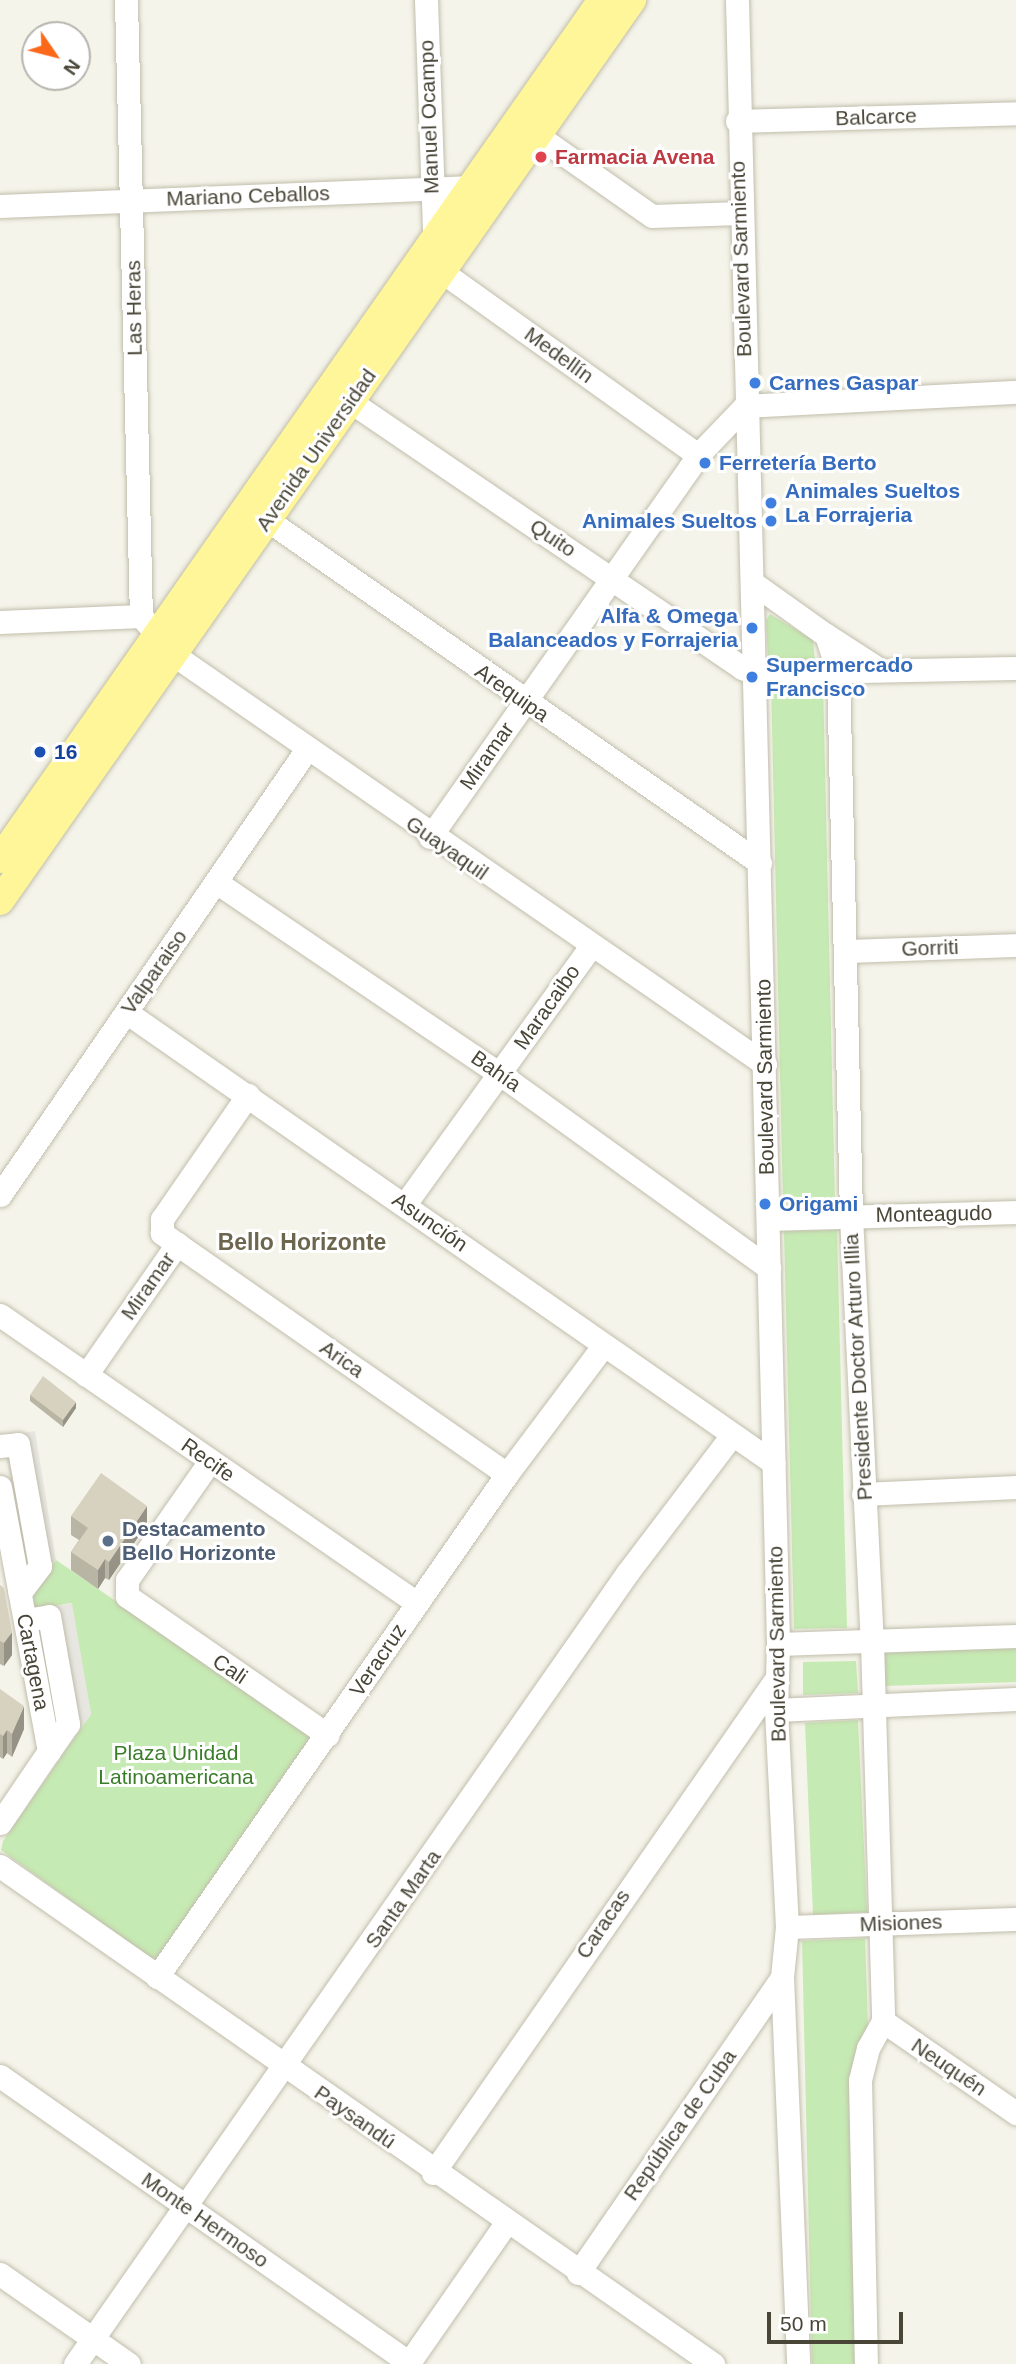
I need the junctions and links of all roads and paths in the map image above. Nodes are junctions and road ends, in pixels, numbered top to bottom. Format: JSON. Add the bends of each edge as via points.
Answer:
{"nodes":[{"id":1,"x":126,"y":0,"type":"edge"},
{"id":2,"x":426,"y":0,"type":"edge"},
{"id":3,"x":601,"y":0,"type":"edge"},
{"id":4,"x":632,"y":0,"type":"edge"},
{"id":5,"x":737,"y":0,"type":"edge"},
{"id":6,"x":1016,"y":113,"type":"edge"},
{"id":7,"x":737,"y":121,"type":"junction"},
{"id":8,"x":538,"y":136,"type":"junction"},
{"id":9,"x":467,"y":187,"type":"junction"},
{"id":10,"x":431,"y":191,"type":"junction"},
{"id":11,"x":132,"y":199,"type":"junction"},
{"id":12,"x":491,"y":203,"type":"junction"},
{"id":13,"x":0,"y":206,"type":"edge"},
{"id":14,"x":740,"y":213,"type":"junction"},
{"id":15,"x":431,"y":254,"type":"junction"},
{"id":16,"x":1016,"y":392,"type":"edge"},
{"id":17,"x":351,"y":402,"type":"junction"},
{"id":18,"x":744,"y":406,"type":"junction"},
{"id":19,"x":698,"y":455,"type":"junction"},
{"id":20,"x":267,"y":519,"type":"junction"},
{"id":21,"x":609,"y":576,"type":"junction"},
{"id":22,"x":753,"y":583,"type":"junction"},
{"id":23,"x":0,"y":622,"type":"edge"},
{"id":24,"x":158,"y":635,"type":"junction"},
{"id":25,"x":826,"y":635,"type":"junction"},
{"id":26,"x":1016,"y":668,"type":"edge"},
{"id":27,"x":880,"y":670,"type":"junction"},
{"id":28,"x":838,"y":671,"type":"junction"},
{"id":29,"x":755,"y":673,"type":"junction"},
{"id":30,"x":524,"y":702,"type":"junction"},
{"id":31,"x":307,"y":749,"type":"junction"},
{"id":32,"x":430,"y":837,"type":"junction"},
{"id":33,"x":6,"y":860,"type":"edge"},
{"id":34,"x":760,"y":863,"type":"junction"},
{"id":35,"x":216,"y":882,"type":"junction"},
{"id":36,"x":0,"y":901,"type":"edge"},
{"id":37,"x":1016,"y":944,"type":"edge"},
{"id":38,"x":591,"y":946,"type":"junction"},
{"id":39,"x":845,"y":951,"type":"junction"},
{"id":40,"x":126,"y":1012,"type":"junction"},
{"id":41,"x":765,"y":1064,"type":"junction"},
{"id":42,"x":500,"y":1074,"type":"junction"},
{"id":43,"x":248,"y":1095,"type":"junction"},
{"id":44,"x":0,"y":1195,"type":"edge"},
{"id":45,"x":405,"y":1204,"type":"junction"},
{"id":46,"x":1016,"y":1212,"type":"edge"},
{"id":47,"x":851,"y":1216,"type":"junction"},
{"id":48,"x":768,"y":1219,"type":"junction"},
{"id":49,"x":177,"y":1244,"type":"junction"},
{"id":50,"x":769,"y":1268,"type":"junction"},
{"id":51,"x":0,"y":1315,"type":"edge"},
{"id":52,"x":603,"y":1346,"type":"junction"},
{"id":53,"x":86,"y":1375,"type":"junction"},
{"id":54,"x":732,"y":1434,"type":"junction"},
{"id":55,"x":0,"y":1446,"type":"edge"},
{"id":56,"x":210,"y":1461,"type":"junction"},
{"id":57,"x":774,"y":1463,"type":"junction"},
{"id":58,"x":507,"y":1474,"type":"junction"},
{"id":59,"x":0,"y":1487,"type":"edge"},
{"id":60,"x":1016,"y":1487,"type":"edge"},
{"id":61,"x":863,"y":1494,"type":"junction"},
{"id":62,"x":20,"y":1593,"type":"junction"},
{"id":63,"x":417,"y":1604,"type":"junction"},
{"id":64,"x":1016,"y":1636,"type":"edge"},
{"id":65,"x":872,"y":1642,"type":"junction"},
{"id":66,"x":778,"y":1644,"type":"junction"},
{"id":67,"x":776,"y":1679,"type":"junction"},
{"id":68,"x":1016,"y":1699,"type":"edge"},
{"id":69,"x":874,"y":1705,"type":"junction"},
{"id":70,"x":776,"y":1710,"type":"junction"},
{"id":71,"x":328,"y":1735,"type":"junction"},
{"id":72,"x":0,"y":1823,"type":"edge"},
{"id":73,"x":0,"y":1866,"type":"edge"},
{"id":74,"x":1016,"y":1919,"type":"edge"},
{"id":75,"x":879,"y":1925,"type":"junction"},
{"id":76,"x":787,"y":1927,"type":"junction"},
{"id":77,"x":157,"y":1977,"type":"junction"},
{"id":78,"x":782,"y":1977,"type":"junction"},
{"id":79,"x":883,"y":2021,"type":"junction"},
{"id":80,"x":285,"y":2067,"type":"junction"},
{"id":81,"x":0,"y":2076,"type":"edge"},
{"id":82,"x":1016,"y":2113,"type":"edge"},
{"id":83,"x":433,"y":2173,"type":"junction"},
{"id":84,"x":186,"y":2207,"type":"junction"},
{"id":85,"x":506,"y":2223,"type":"junction"},
{"id":86,"x":578,"y":2273,"type":"junction"},
{"id":87,"x":0,"y":2274,"type":"edge"},
{"id":88,"x":93,"y":2339,"type":"junction"},
{"id":89,"x":75,"y":2364,"type":"edge"},
{"id":90,"x":129,"y":2364,"type":"edge"},
{"id":91,"x":409,"y":2364,"type":"edge"},
{"id":92,"x":713,"y":2364,"type":"edge"},
{"id":93,"x":798,"y":2364,"type":"edge"},
{"id":94,"x":866,"y":2364,"type":"edge"}],
"edges":[{"from":1,"to":11,"type":"street","name":"Las Heras"},
{"from":2,"to":10,"type":"street","name":"Manuel Ocampo"},
{"from":3,"to":9,"type":"main road","name":"Avenida Universidad"},
{"from":4,"to":8,"type":"main road","name":"Avenida Universidad"},
{"from":5,"to":7,"type":"street","name":"Boulevard Sarmiento"},
{"from":6,"to":7,"type":"street","name":"Balcarce"},
{"from":7,"to":14,"type":"street","name":"Boulevard Sarmiento"},
{"from":8,"to":12,"type":"main road","name":"Avenida Universidad"},
{"from":8,"to":14,"type":"street","via":[[652,216]]},
{"from":9,"to":10,"type":"street","name":"Mariano Ceballos"},
{"from":9,"to":12,"type":"street"},
{"from":9,"to":15,"type":"main road","name":"Avenida Universidad"},
{"from":10,"to":11,"type":"street","name":"Mariano Ceballos"},
{"from":10,"to":15,"type":"street","name":"Manuel Ocampo"},
{"from":11,"to":13,"type":"street","name":"Mariano Ceballos"},
{"from":11,"to":24,"type":"street","name":"Las Heras"},
{"from":12,"to":15,"type":"main road","name":"Avenida Universidad"},
{"from":14,"to":18,"type":"street","name":"Boulevard Sarmiento"},
{"from":15,"to":17,"type":"main road","name":"Avenida Universidad"},
{"from":15,"to":19,"type":"street","name":"Medellín"},
{"from":15,"to":24,"type":"main road","name":"Avenida Universidad"},
{"from":16,"to":18,"type":"street"},
{"from":17,"to":20,"type":"main road","name":"Avenida Universidad"},
{"from":17,"to":21,"type":"street","name":"Quito"},
{"from":18,"to":19,"type":"street","name":"Miramar"},
{"from":18,"to":22,"type":"street","name":"Boulevard Sarmiento"},
{"from":19,"to":21,"type":"street","name":"Miramar"},
{"from":20,"to":24,"type":"main road","name":"Avenida Universidad"},
{"from":20,"to":30,"type":"street","name":"Arequipa"},
{"from":21,"to":29,"type":"street","name":"Quito"},
{"from":21,"to":30,"type":"street","name":"Miramar"},
{"from":22,"to":25,"type":"street"},
{"from":22,"to":29,"type":"street","name":"Boulevard Sarmiento"},
{"from":23,"to":24,"type":"street"},
{"from":24,"to":31,"type":"street","name":"Guayaquil"},
{"from":24,"to":33,"type":"main road","name":"Avenida Universidad"},
{"from":25,"to":27,"type":"street"},
{"from":25,"to":28,"type":"street","name":"Presidente Doctor Arturo Illia"},
{"from":26,"to":27,"type":"street"},
{"from":27,"to":28,"type":"street"},
{"from":28,"to":29,"type":"street"},
{"from":28,"to":39,"type":"street","name":"Presidente Doctor Arturo Illia"},
{"from":29,"to":34,"type":"street","name":"Boulevard Sarmiento"},
{"from":30,"to":32,"type":"street","name":"Miramar"},
{"from":30,"to":34,"type":"street","name":"Arequipa"},
{"from":31,"to":32,"type":"street","name":"Guayaquil"},
{"from":31,"to":35,"type":"street","name":"Valparaiso"},
{"from":32,"to":38,"type":"street","name":"Guayaquil"},
{"from":33,"to":36,"type":"main road","name":"Avenida Universidad"},
{"from":34,"to":41,"type":"street","name":"Boulevard Sarmiento"},
{"from":35,"to":40,"type":"street","name":"Valparaiso"},
{"from":35,"to":42,"type":"street","name":"Bahía"},
{"from":37,"to":39,"type":"street","name":"Gorriti"},
{"from":38,"to":41,"type":"street","name":"Guayaquil"},
{"from":38,"to":42,"type":"street","name":"Maracaibo"},
{"from":39,"to":47,"type":"street","name":"Presidente Doctor Arturo Illia"},
{"from":40,"to":43,"type":"street","name":"Asunción"},
{"from":40,"to":44,"type":"street","name":"Valparaiso"},
{"from":41,"to":48,"type":"street","name":"Boulevard Sarmiento"},
{"from":42,"to":45,"type":"street","name":"Maracaibo"},
{"from":42,"to":50,"type":"street","name":"Bahía"},
{"from":43,"to":45,"type":"street","name":"Asunción"},
{"from":43,"to":49,"type":"street","name":"Miramar","via":[[162,1219],[162,1233]]},
{"from":45,"to":52,"type":"street","name":"Asunción"},
{"from":46,"to":47,"type":"street","name":"Monteagudo"},
{"from":47,"to":48,"type":"street","name":"Monteagudo"},
{"from":47,"to":61,"type":"street","name":"Presidente Doctor Arturo Illia"},
{"from":48,"to":50,"type":"street","name":"Boulevard Sarmiento"},
{"from":49,"to":53,"type":"street","name":"Miramar"},
{"from":49,"to":58,"type":"street","name":"Arica"},
{"from":50,"to":57,"type":"street","name":"Boulevard Sarmiento"},
{"from":51,"to":53,"type":"street","name":"Recife"},
{"from":52,"to":54,"type":"street","name":"Asunción"},
{"from":52,"to":58,"type":"street","name":"Veracruz"},
{"from":53,"to":56,"type":"street","name":"Recife"},
{"from":54,"to":57,"type":"street","name":"Asunción"},
{"from":54,"to":80,"type":"street","name":"Santa Marta","via":[[628,1572]]},
{"from":55,"to":62,"type":"street","via":[[18,1444],[40,1566]]},
{"from":56,"to":63,"type":"street","name":"Recife"},
{"from":56,"to":71,"type":"street","name":"Cali","via":[[127,1580],[133,1602]]},
{"from":57,"to":66,"type":"street","name":"Boulevard Sarmiento"},
{"from":58,"to":63,"type":"street","name":"Veracruz"},
{"from":59,"to":62,"type":"street","name":"Cartagena"},
{"from":60,"to":61,"type":"street"},
{"from":61,"to":65,"type":"street","name":"Presidente Doctor Arturo Illia"},
{"from":62,"to":72,"type":"street","name":"Cartagena","via":[[49,1751]]},
{"from":63,"to":71,"type":"street","name":"Veracruz"},
{"from":64,"to":65,"type":"street"},
{"from":65,"to":66,"type":"street"},
{"from":65,"to":69,"type":"street","name":"Presidente Doctor Arturo Illia"},
{"from":66,"to":67,"type":"street","name":"Boulevard Sarmiento"},
{"from":67,"to":70,"type":"street","name":"Boulevard Sarmiento"},
{"from":67,"to":83,"type":"street","name":"Caracas"},
{"from":68,"to":69,"type":"street"},
{"from":69,"to":70,"type":"street"},
{"from":69,"to":75,"type":"street","name":"Presidente Doctor Arturo Illia"},
{"from":70,"to":76,"type":"street","name":"Boulevard Sarmiento"},
{"from":71,"to":77,"type":"street","name":"Veracruz"},
{"from":73,"to":77,"type":"street","name":"Paysandú"},
{"from":74,"to":75,"type":"street","name":"Misiones"},
{"from":75,"to":76,"type":"street","name":"Misiones"},
{"from":75,"to":79,"type":"street","name":"Presidente Doctor Arturo Illia"},
{"from":76,"to":78,"type":"street","name":"Boulevard Sarmiento"},
{"from":77,"to":80,"type":"street","name":"Paysandú"},
{"from":78,"to":86,"type":"street","name":"República de Cuba"},
{"from":78,"to":93,"type":"street","name":"Boulevard Sarmiento"},
{"from":79,"to":82,"type":"street","name":"Neuquén"},
{"from":79,"to":94,"type":"street","via":[[868,2048],[860,2080]]},
{"from":80,"to":83,"type":"street","name":"Paysandú"},
{"from":80,"to":84,"type":"street","name":"Santa Marta"},
{"from":81,"to":84,"type":"street","name":"Monte Hermoso"},
{"from":83,"to":85,"type":"street","name":"Paysandú"},
{"from":84,"to":88,"type":"street","name":"Santa Marta"},
{"from":84,"to":91,"type":"street","name":"Monte Hermoso"},
{"from":85,"to":86,"type":"street","name":"Paysandú"},
{"from":85,"to":91,"type":"street"},
{"from":86,"to":92,"type":"street","name":"Paysandú"},
{"from":87,"to":88,"type":"street"},
{"from":88,"to":89,"type":"street","name":"Santa Marta"},
{"from":88,"to":90,"type":"street"}]}
